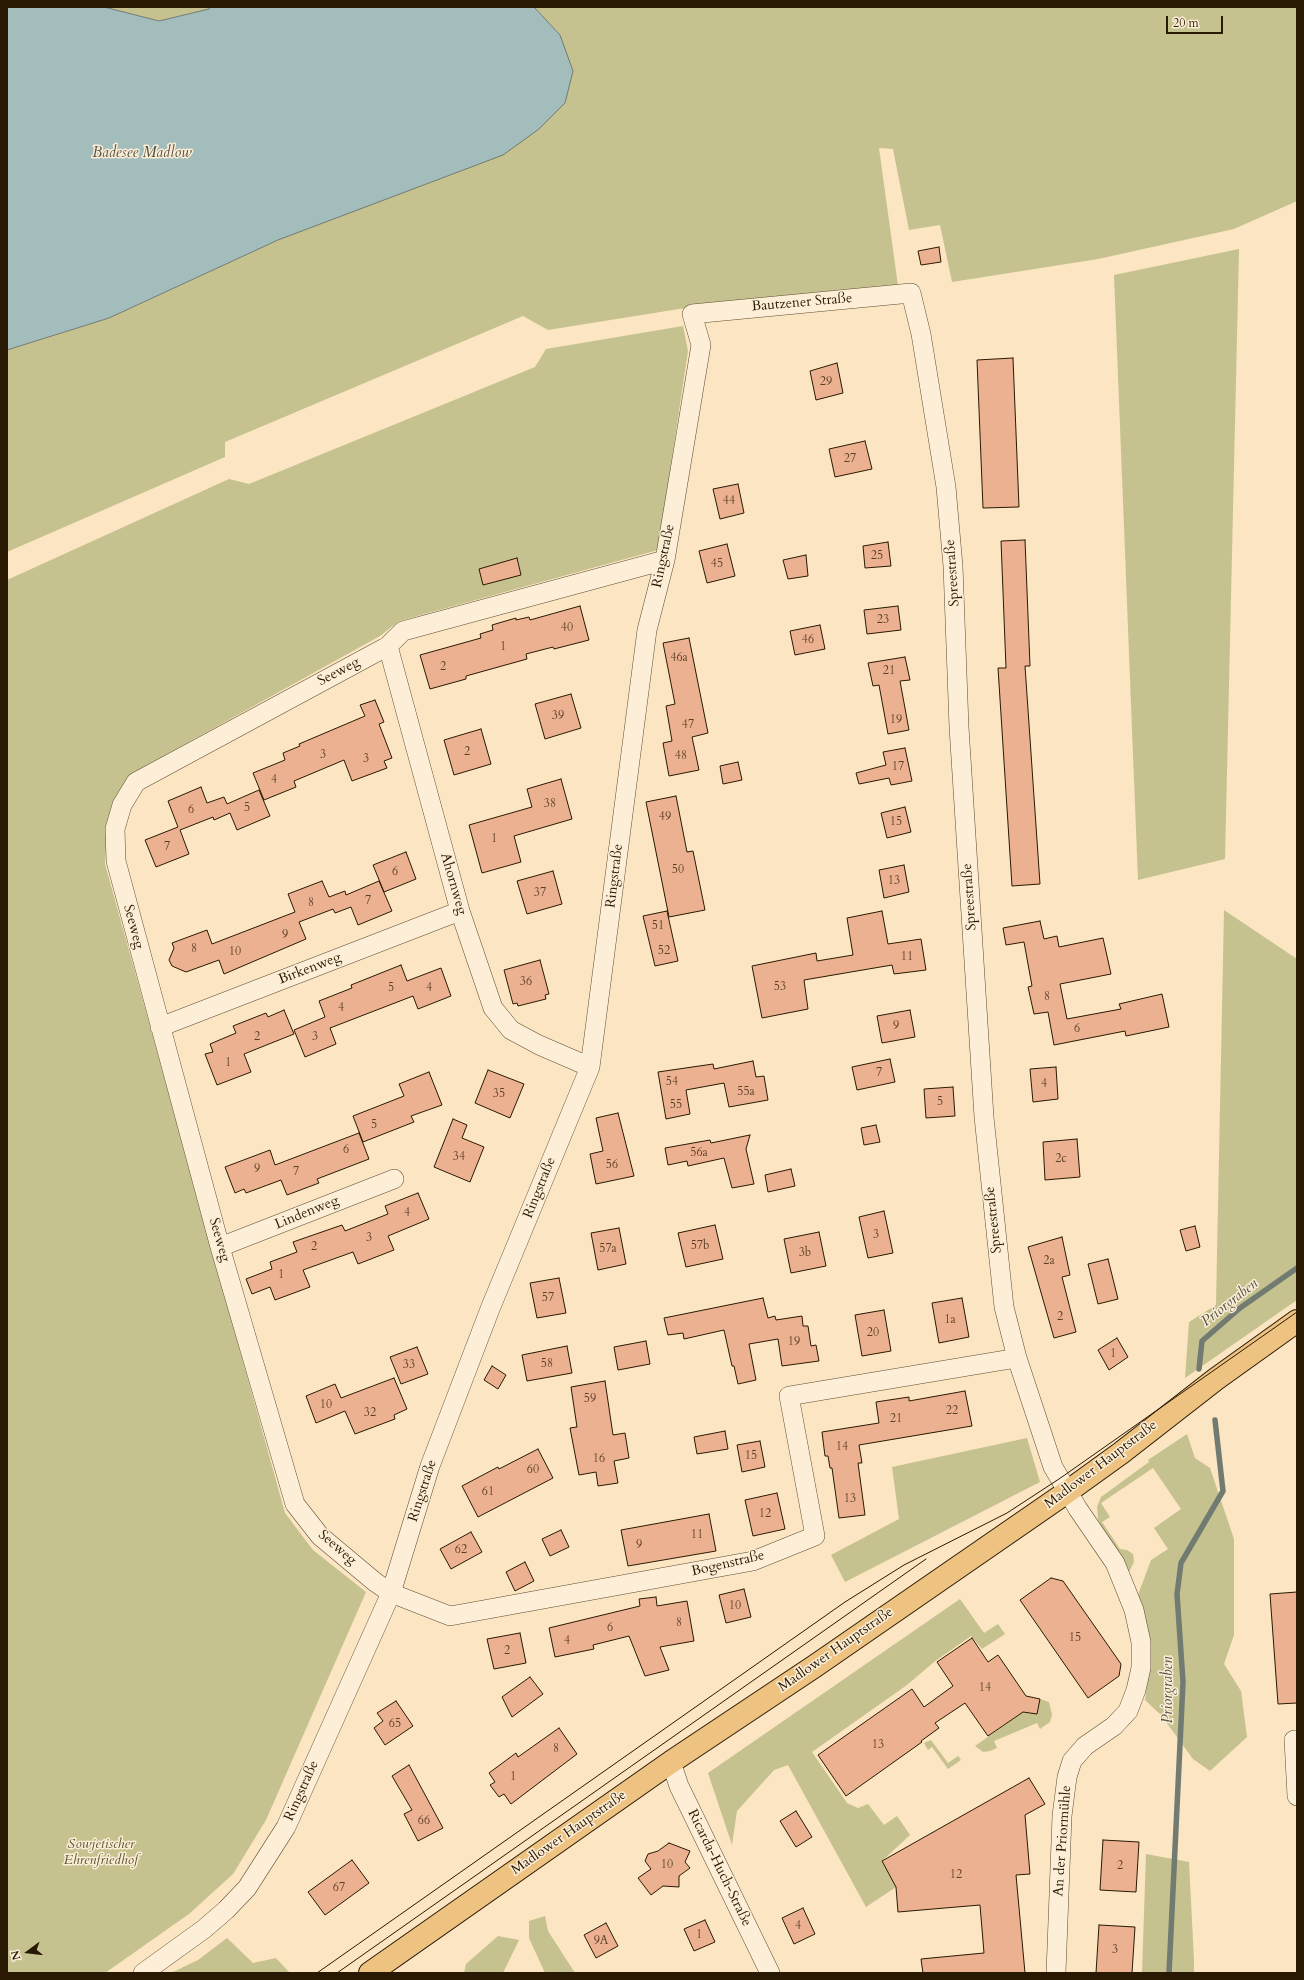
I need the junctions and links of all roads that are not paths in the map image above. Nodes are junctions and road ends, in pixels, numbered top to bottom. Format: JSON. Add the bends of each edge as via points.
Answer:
{"nodes":[{"id":1,"x":911,"y":293,"type":"joint"},
{"id":2,"x":692,"y":314,"type":"joint"},
{"id":3,"x":665,"y":560,"type":"junction"},
{"id":4,"x":388,"y":646,"type":"junction"},
{"id":5,"x":460,"y":911,"type":"junction"},
{"id":6,"x":160,"y":1027,"type":"junction"},
{"id":7,"x":590,"y":1067,"type":"junction"},
{"id":8,"x":394,"y":1179,"type":"dead end"},
{"id":9,"x":220,"y":1248,"type":"junction"},
{"id":10,"x":1297,"y":1321,"type":"edge"},
{"id":11,"x":1017,"y":1358,"type":"junction"},
{"id":12,"x":1067,"y":1492,"type":"junction"},
{"id":13,"x":392,"y":1593,"type":"junction"},
{"id":14,"x":1294,"y":1740,"type":"dead end"},
{"id":15,"x":671,"y":1762,"type":"junction"},
{"id":16,"x":1297,"y":1796,"type":"edge"},
{"id":17,"x":143,"y":1973,"type":"edge"},
{"id":18,"x":370,"y":1973,"type":"edge"},
{"id":19,"x":770,"y":1973,"type":"edge"},
{"id":20,"x":1056,"y":1973,"type":"edge"}],
"edges":[{"from":1,"to":2,"type":"street","name":"Bautzener Straße"},
{"from":1,"to":11,"type":"street","name":"Spreestraße","via":[[921,334],[946,495],[953,566],[960,735],[985,1132],[1004,1307]]},
{"from":2,"to":3,"type":"street","name":"Ringstraße","via":[[702,345]]},
{"from":3,"to":4,"type":"street","name":"Seeweg","via":[[403,631]]},
{"from":3,"to":7,"type":"street","name":"Ringstraße","via":[[647,630]]},
{"from":4,"to":5,"type":"street","name":"Ahornweg"},
{"from":4,"to":6,"type":"street","name":"Seeweg","via":[[136,782],[122,805],[115,829],[116,861]]},
{"from":5,"to":6,"type":"street","name":"Birkenweg"},
{"from":5,"to":7,"type":"street","name":"Ahornweg","via":[[493,1008],[511,1030],[539,1046]]},
{"from":6,"to":9,"type":"street","name":"Seeweg"},
{"from":7,"to":13,"type":"street","name":"Ringstraße","via":[[490,1309],[430,1466]]},
{"from":8,"to":9,"type":"street","name":"Lindenweg"},
{"from":9,"to":13,"type":"street","name":"Seeweg","via":[[296,1504],[320,1536]]},
{"from":10,"to":12,"type":"main road","name":"Madlower Hauptstraße"},
{"from":11,"to":12,"type":"street","name":"Spreestraße","via":[[1053,1467]]},
{"from":11,"to":13,"type":"street","name":"Bogenstraße","via":[[789,1396],[815,1536],[753,1561],[450,1616]]},
{"from":12,"to":15,"type":"main road","name":"Madlower Hauptstraße"},
{"from":12,"to":20,"type":"street","name":"An der Priormühle","via":[[1115,1563],[1134,1610],[1141,1642],[1136,1690],[1128,1711],[1114,1726],[1085,1746],[1072,1761],[1067,1777],[1062,1816]]},
{"from":13,"to":17,"type":"street","name":"Ringstraße","via":[[286,1827],[255,1876],[226,1910]]},
{"from":14,"to":16,"type":"street"},
{"from":15,"to":18,"type":"main road","name":"Madlower Hauptstraße"},
{"from":15,"to":19,"type":"street","name":"Ricarda-Huch-Straße","via":[[679,1786]]}]}
